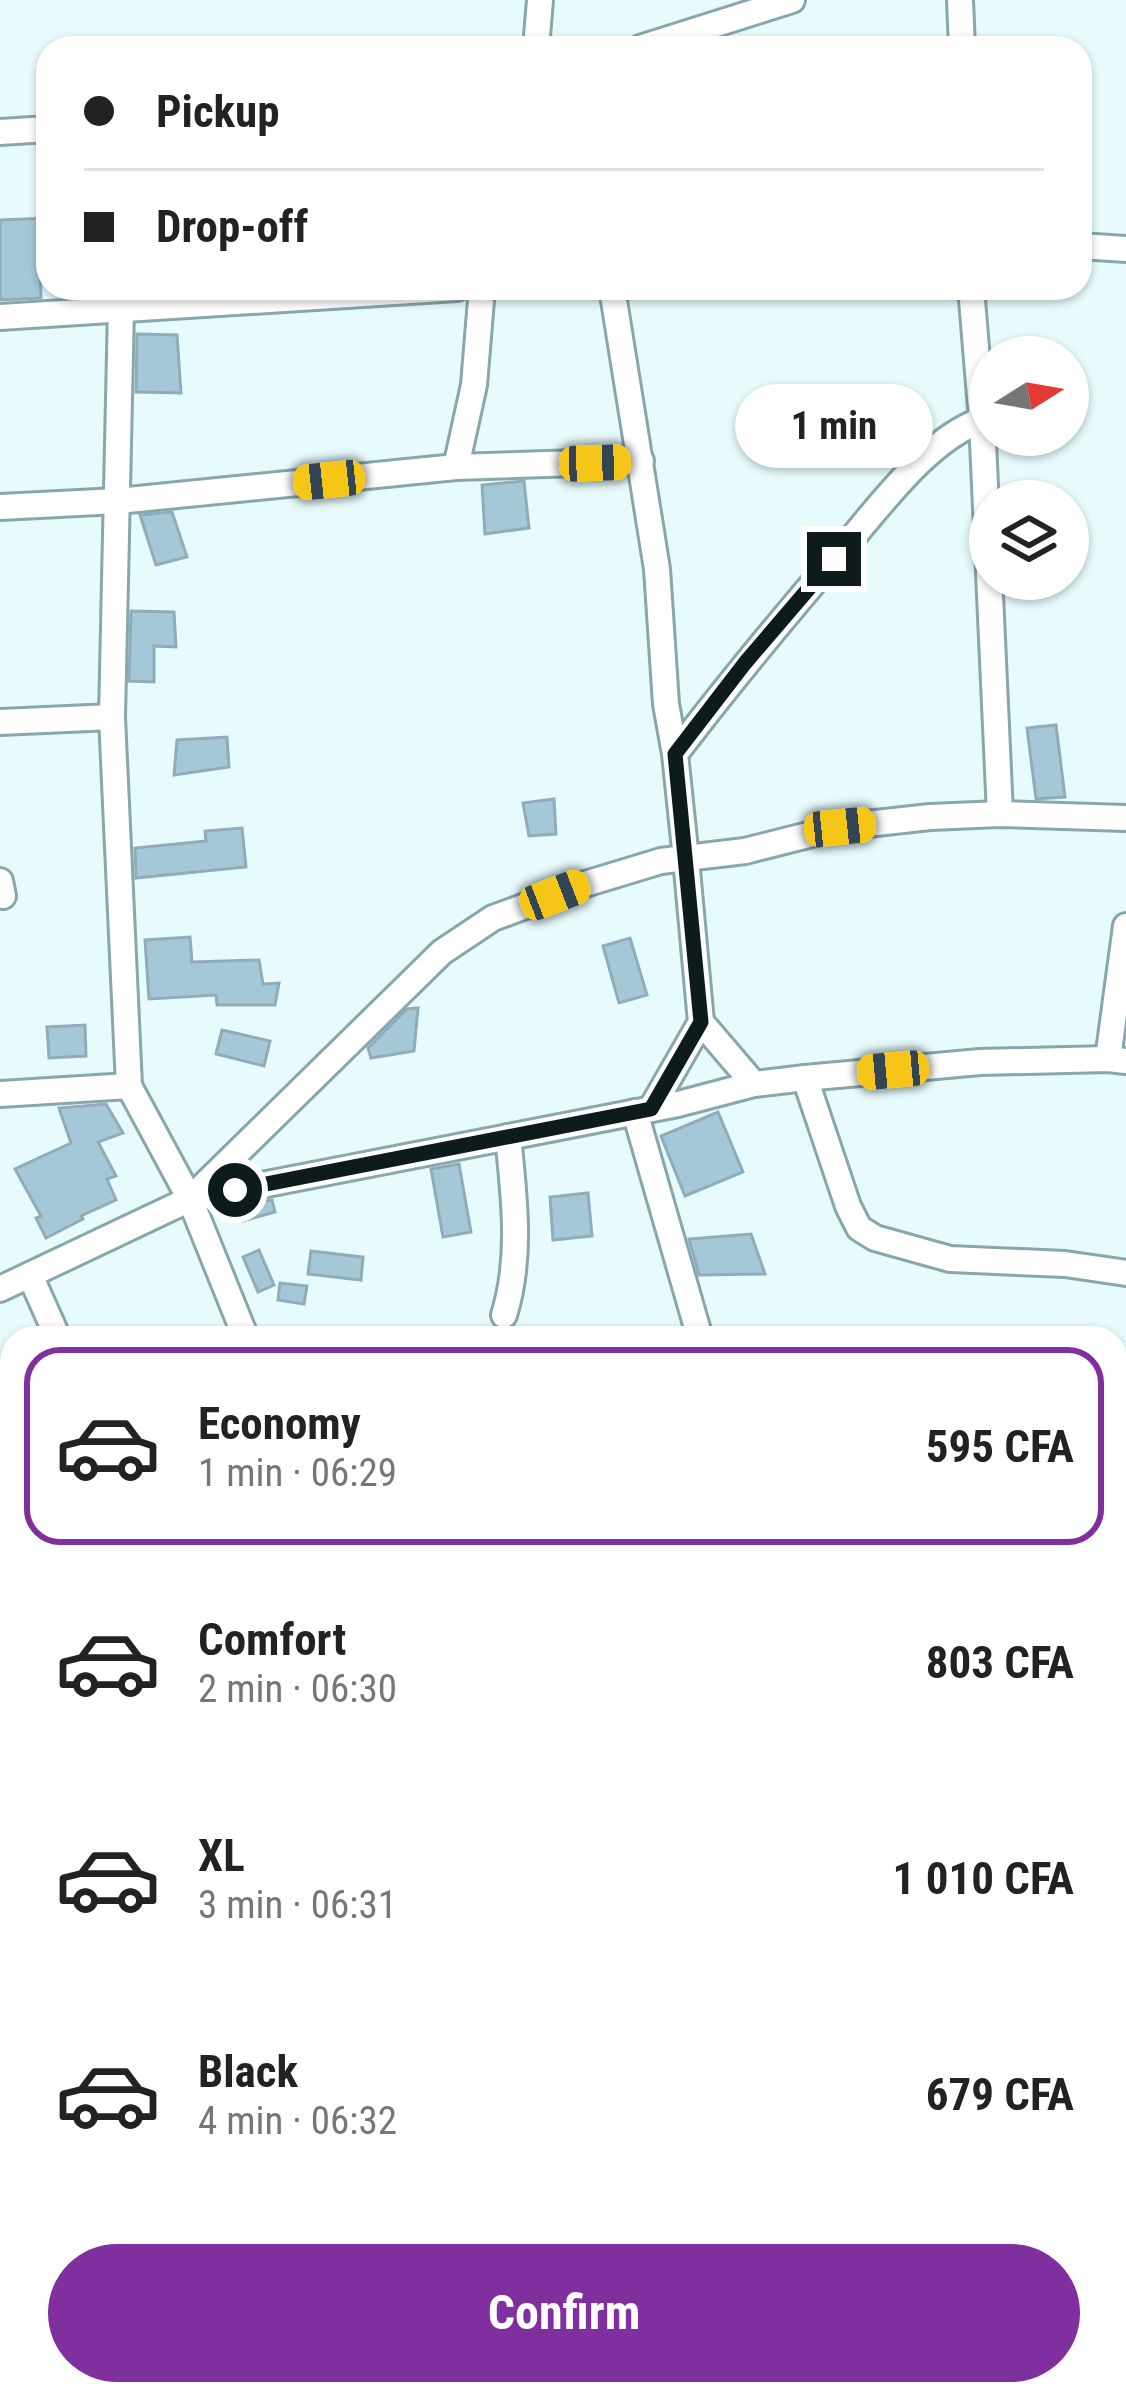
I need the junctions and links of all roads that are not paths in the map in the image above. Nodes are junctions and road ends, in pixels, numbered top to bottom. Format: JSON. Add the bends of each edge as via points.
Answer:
{"nodes":[{"id":1,"x":540,"y":0,"type":"edge"},
{"id":2,"x":792,"y":0,"type":"edge"},
{"id":3,"x":960,"y":0,"type":"edge"},
{"id":4,"x":537,"y":36,"type":"edge"},
{"id":5,"x":678,"y":36,"type":"edge"},
{"id":6,"x":962,"y":36,"type":"edge"},
{"id":7,"x":36,"y":130,"type":"edge"},
{"id":8,"x":0,"y":132,"type":"edge"},
{"id":9,"x":1092,"y":247,"type":"edge"},
{"id":10,"x":1126,"y":250,"type":"edge"},
{"id":11,"x":109,"y":300,"type":"edge"},
{"id":12,"x":122,"y":300,"type":"edge"},
{"id":13,"x":481,"y":300,"type":"edge"},
{"id":14,"x":614,"y":300,"type":"edge"},
{"id":15,"x":971,"y":300,"type":"edge"},
{"id":16,"x":0,"y":317,"type":"edge"},
{"id":17,"x":974,"y":336,"type":"edge"},
{"id":18,"x":969,"y":424,"type":"edge"},
{"id":19,"x":984,"y":456,"type":"edge"},
{"id":20,"x":641,"y":461,"type":"junction"},
{"id":21,"x":457,"y":467,"type":"junction"},
{"id":22,"x":118,"y":501,"type":"junction"},
{"id":23,"x":0,"y":507,"type":"edge"},
{"id":24,"x":112,"y":717,"type":"junction"},
{"id":25,"x":0,"y":722,"type":"edge"},
{"id":26,"x":675,"y":754,"type":"junction"},
{"id":27,"x":1000,"y":814,"type":"junction"},
{"id":28,"x":1126,"y":818,"type":"edge"},
{"id":29,"x":686,"y":859,"type":"junction"},
{"id":30,"x":1126,"y":926,"type":"edge"},
{"id":31,"x":701,"y":1022,"type":"junction"},
{"id":32,"x":1117,"y":1060,"type":"edge"},
{"id":33,"x":805,"y":1078,"type":"junction"},
{"id":34,"x":754,"y":1084,"type":"junction"},
{"id":35,"x":129,"y":1086,"type":"junction"},
{"id":36,"x":0,"y":1094,"type":"edge"},
{"id":37,"x":643,"y":1111,"type":"junction"},
{"id":38,"x":508,"y":1137,"type":"junction"},
{"id":39,"x":190,"y":1199,"type":"junction"},
{"id":40,"x":1126,"y":1274,"type":"edge"},
{"id":41,"x":30,"y":1275,"type":"junction"},
{"id":42,"x":0,"y":1289,"type":"edge"},
{"id":43,"x":504,"y":1315,"type":"dead end"},
{"id":44,"x":53,"y":1326,"type":"edge"},
{"id":45,"x":241,"y":1326,"type":"edge"},
{"id":46,"x":697,"y":1326,"type":"edge"}],
"edges":[{"from":1,"to":4,"type":"street"},
{"from":2,"to":5,"type":"street"},
{"from":3,"to":6,"type":"street"},
{"from":7,"to":8,"type":"street"},
{"from":9,"to":10,"type":"street"},
{"from":11,"to":16,"type":"street"},
{"from":12,"to":22,"type":"street"},
{"from":13,"to":21,"type":"street"},
{"from":14,"to":20,"type":"street"},
{"from":15,"to":17,"type":"street"},
{"from":18,"to":26,"type":"street","via":[[894,490]]},
{"from":19,"to":27,"type":"street"},
{"from":20,"to":21,"type":"street"},
{"from":20,"to":26,"type":"street"},
{"from":21,"to":22,"type":"street"},
{"from":22,"to":23,"type":"street"},
{"from":22,"to":24,"type":"street"},
{"from":24,"to":25,"type":"street"},
{"from":24,"to":35,"type":"street"},
{"from":26,"to":29,"type":"street"},
{"from":27,"to":28,"type":"street"},
{"from":27,"to":29,"type":"street","via":[[840,827]]},
{"from":29,"to":31,"type":"street"},
{"from":29,"to":39,"type":"street","via":[[493,918],[442,952]]},
{"from":30,"to":32,"type":"street"},
{"from":31,"to":34,"type":"street"},
{"from":31,"to":37,"type":"street"},
{"from":32,"to":33,"type":"street"},
{"from":33,"to":34,"type":"street"},
{"from":33,"to":40,"type":"street","via":[[848,1206],[875,1238],[950,1259]]},
{"from":34,"to":37,"type":"street"},
{"from":35,"to":36,"type":"street"},
{"from":35,"to":39,"type":"street"},
{"from":37,"to":38,"type":"street"},
{"from":37,"to":46,"type":"street"},
{"from":38,"to":39,"type":"street"},
{"from":38,"to":43,"type":"street","via":[[515,1206]]},
{"from":39,"to":41,"type":"street"},
{"from":39,"to":45,"type":"street"},
{"from":41,"to":42,"type":"street"},
{"from":41,"to":44,"type":"street"}]}
